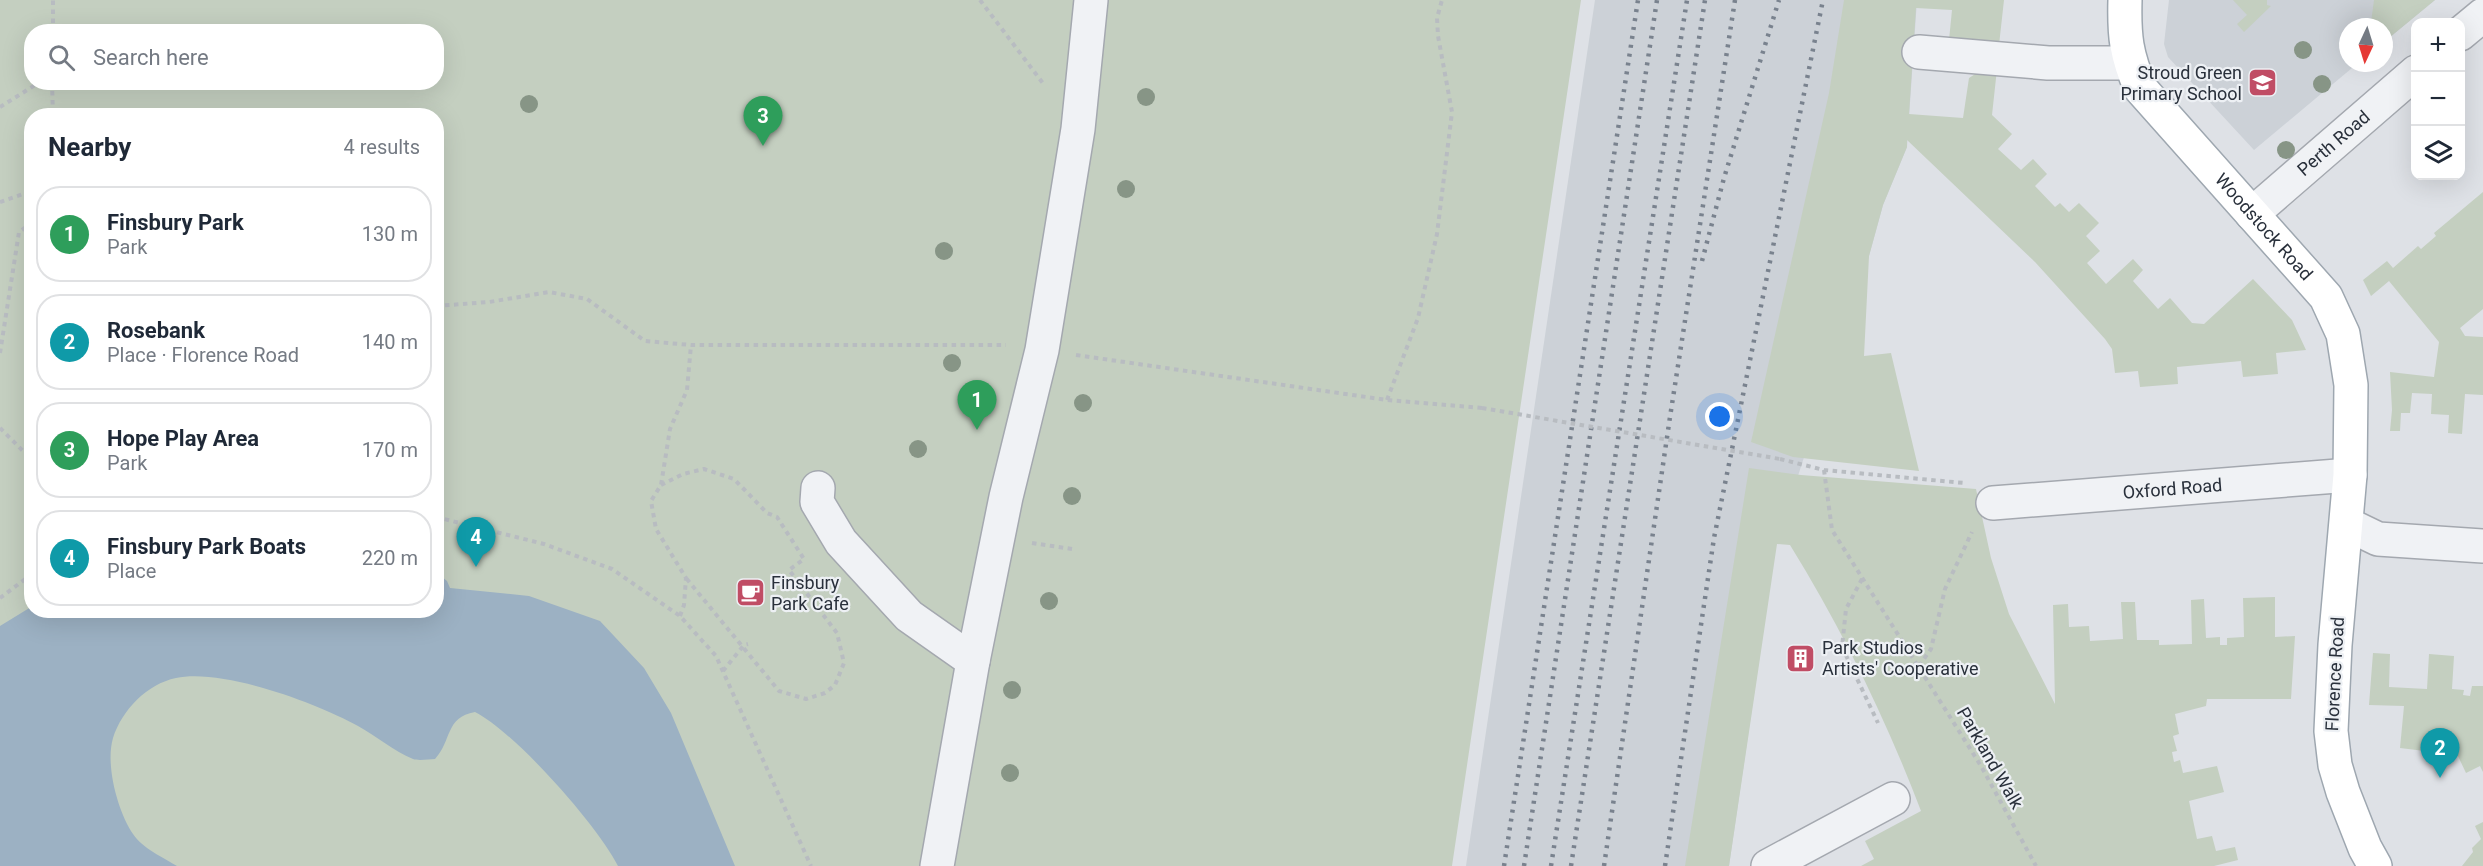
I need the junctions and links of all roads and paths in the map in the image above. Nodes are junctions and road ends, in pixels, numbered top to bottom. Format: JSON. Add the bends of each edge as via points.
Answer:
{"nodes":[{"id":1,"x":53,"y":0,"type":"edge"},
{"id":2,"x":980,"y":0,"type":"edge"},
{"id":3,"x":1091,"y":0,"type":"edge"},
{"id":4,"x":1442,"y":0,"type":"edge"},
{"id":5,"x":2125,"y":0,"type":"edge"},
{"id":6,"x":2483,"y":15,"type":"edge"},
{"id":7,"x":53,"y":24,"type":"edge"},
{"id":8,"x":2465,"y":29,"type":"edge"},
{"id":9,"x":1919,"y":52,"type":"dead end"},
{"id":10,"x":2130,"y":63,"type":"junction"},
{"id":11,"x":2411,"y":75,"type":"edge"},
{"id":12,"x":27,"y":90,"type":"edge"},
{"id":13,"x":52,"y":90,"type":"edge"},
{"id":14,"x":0,"y":107,"type":"edge"},
{"id":15,"x":53,"y":108,"type":"edge"},
{"id":16,"x":1077,"y":129,"type":"junction"},
{"id":17,"x":24,"y":194,"type":"edge"},
{"id":18,"x":0,"y":202,"type":"edge"},
{"id":19,"x":2252,"y":214,"type":"junction"},
{"id":20,"x":24,"y":229,"type":"edge"},
{"id":21,"x":444,"y":305,"type":"edge"},
{"id":22,"x":691,"y":345,"type":"junction"},
{"id":23,"x":1016,"y":345,"type":"dead end"},
{"id":24,"x":0,"y":354,"type":"edge"},
{"id":25,"x":1069,"y":354,"type":"dead end"},
{"id":26,"x":1387,"y":400,"type":"junction"},
{"id":27,"x":0,"y":428,"type":"edge"},
{"id":28,"x":24,"y":452,"type":"edge"},
{"id":29,"x":1824,"y":470,"type":"junction"},
{"id":30,"x":2350,"y":475,"type":"junction"},
{"id":31,"x":661,"y":485,"type":"junction"},
{"id":32,"x":818,"y":488,"type":"dead end"},
{"id":33,"x":1984,"y":513,"type":"junction"},
{"id":34,"x":444,"y":519,"type":"edge"},
{"id":35,"x":2347,"y":524,"type":"junction"},
{"id":36,"x":1056,"y":546,"type":"dead end"},
{"id":37,"x":2483,"y":546,"type":"edge"},
{"id":38,"x":1072,"y":549,"type":"dead end"},
{"id":39,"x":686,"y":578,"type":"junction"},
{"id":40,"x":1863,"y":578,"type":"junction"},
{"id":41,"x":24,"y":580,"type":"edge"},
{"id":42,"x":0,"y":598,"type":"edge"},
{"id":43,"x":680,"y":616,"type":"junction"},
{"id":44,"x":746,"y":645,"type":"junction"},
{"id":45,"x":973,"y":661,"type":"junction"},
{"id":46,"x":1919,"y":666,"type":"junction"},
{"id":47,"x":723,"y":671,"type":"junction"},
{"id":48,"x":1878,"y":723,"type":"dead end"},
{"id":49,"x":1893,"y":799,"type":"dead end"},
{"id":50,"x":811,"y":866,"type":"edge"},
{"id":51,"x":937,"y":866,"type":"edge"},
{"id":52,"x":1768,"y":866,"type":"edge"},
{"id":53,"x":2037,"y":866,"type":"edge"},
{"id":54,"x":2375,"y":866,"type":"edge"}],
"edges":[{"from":1,"to":7,"type":"path"},
{"from":2,"to":16,"type":"path"},
{"from":3,"to":16,"type":"street"},
{"from":4,"to":26,"type":"path","via":[[1438,36],[1452,112],[1437,234],[1418,318]]},
{"from":5,"to":10,"type":"main road","name":"Woodstock Road","via":[[2124,32]]},
{"from":6,"to":8,"type":"street"},
{"from":9,"to":10,"type":"street","via":[[2048,63]]},
{"from":10,"to":19,"type":"main road","name":"Woodstock Road","via":[[2141,89]]},
{"from":11,"to":19,"type":"street","name":"Perth Road"},
{"from":12,"to":14,"type":"path"},
{"from":13,"to":15,"type":"path"},
{"from":16,"to":45,"type":"street","via":[[1042,350],[1006,497]]},
{"from":17,"to":18,"type":"path"},
{"from":19,"to":30,"type":"main road","name":"Woodstock Road","via":[[2326,297],[2343,334],[2351,385]]},
{"from":20,"to":24,"type":"path","via":[[19,232]]},
{"from":21,"to":22,"type":"path","via":[[549,292],[587,299],[645,341]]},
{"from":22,"to":23,"type":"path"},
{"from":22,"to":31,"type":"path","via":[[687,390],[670,429]]},
{"from":25,"to":26,"type":"path"},
{"from":26,"to":29,"type":"path","bridge":true,"via":[[1482,408]]},
{"from":27,"to":28,"type":"path"},
{"from":29,"to":33,"type":"path","via":[[1967,483],[1979,487]]},
{"from":29,"to":40,"type":"path","name":"Parkland Walk","via":[[1832,530]]},
{"from":30,"to":33,"type":"street","name":"Oxford Road"},
{"from":30,"to":35,"type":"main road","name":"Florence Road"},
{"from":31,"to":39,"type":"path","via":[[651,501],[656,529]]},
{"from":31,"to":44,"type":"path","via":[[704,469],[734,479],[767,513],[777,517],[804,560],[789,570],[837,633],[844,663],[842,673],[825,693],[806,699],[793,697],[779,691]]},
{"from":32,"to":45,"type":"street","via":[[817,502],[841,542],[909,616]]},
{"from":33,"to":46,"type":"path","via":[[1945,589],[1931,649]]},
{"from":34,"to":43,"type":"path","via":[[544,544],[612,569]]},
{"from":35,"to":37,"type":"street","via":[[2378,539]]},
{"from":35,"to":54,"type":"main road","name":"Florence Road","via":[[2331,731],[2343,792]]},
{"from":36,"to":38,"type":"path"},
{"from":39,"to":43,"type":"path"},
{"from":39,"to":44,"type":"path"},
{"from":40,"to":46,"type":"path","name":"Parkland Walk"},
{"from":40,"to":48,"type":"path","via":[[1846,609],[1842,647]]},
{"from":41,"to":42,"type":"path"},
{"from":43,"to":47,"type":"path","via":[[716,656]]},
{"from":44,"to":47,"type":"path"},
{"from":45,"to":51,"type":"street"},
{"from":46,"to":53,"type":"path","name":"Parkland Walk"},
{"from":47,"to":50,"type":"path"},
{"from":49,"to":52,"type":"street"}]}
